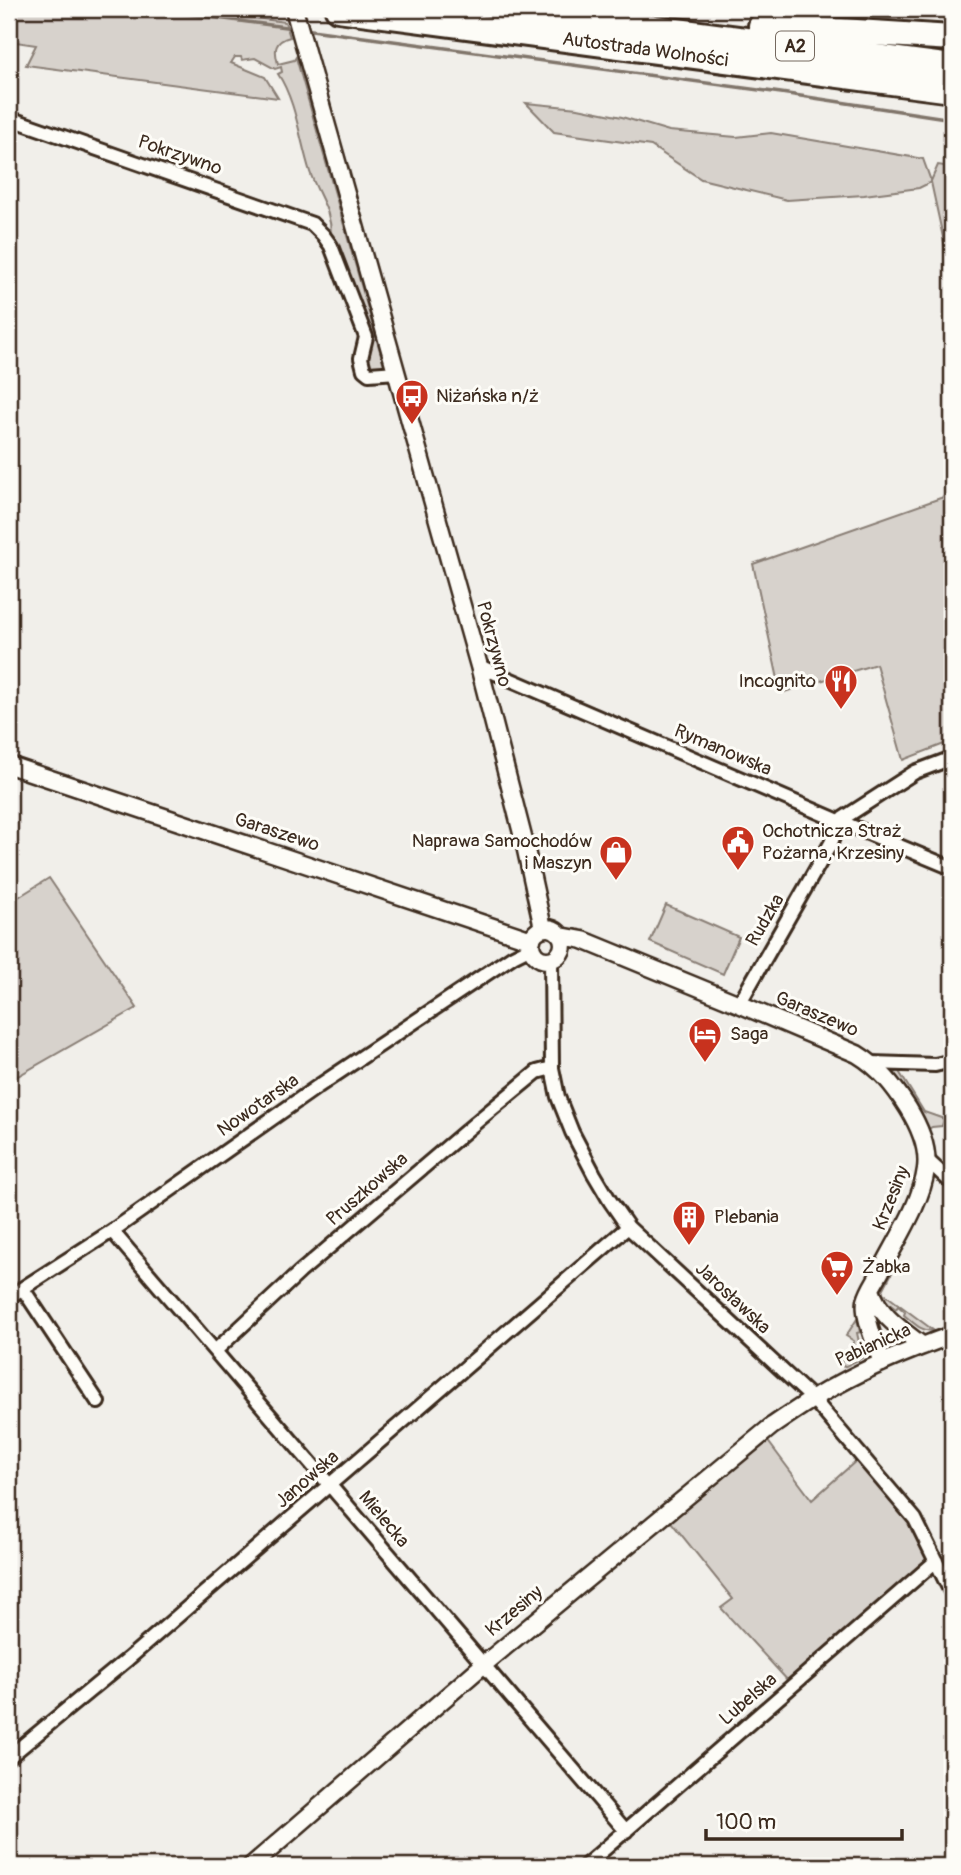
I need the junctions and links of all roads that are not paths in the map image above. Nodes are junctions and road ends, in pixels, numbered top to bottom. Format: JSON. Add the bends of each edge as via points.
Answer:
{"nodes":[{"id":1,"x":294,"y":9,"type":"edge"},
{"id":2,"x":338,"y":9,"type":"edge"},
{"id":3,"x":509,"y":9,"type":"edge"},
{"id":4,"x":638,"y":26,"type":"junction"},
{"id":5,"x":952,"y":38,"type":"edge"},
{"id":6,"x":952,"y":67,"type":"edge"},
{"id":7,"x":952,"y":90,"type":"edge"},
{"id":8,"x":9,"y":118,"type":"edge"},
{"id":9,"x":397,"y":372,"type":"junction"},
{"id":10,"x":479,"y":666,"type":"junction"},
{"id":11,"x":952,"y":758,"type":"edge"},
{"id":12,"x":9,"y":765,"type":"edge"},
{"id":13,"x":839,"y":821,"type":"junction"},
{"id":14,"x":952,"y":868,"type":"edge"},
{"id":15,"x":561,"y":936,"type":"junction"},
{"id":16,"x":535,"y":938,"type":"junction"},
{"id":17,"x":551,"y":959,"type":"junction"},
{"id":18,"x":739,"y":1004,"type":"junction"},
{"id":19,"x":952,"y":1061,"type":"edge"},
{"id":20,"x":871,"y":1062,"type":"junction"},
{"id":21,"x":552,"y":1068,"type":"junction"},
{"id":22,"x":926,"y":1159,"type":"junction"},
{"id":23,"x":952,"y":1182,"type":"edge"},
{"id":24,"x":628,"y":1227,"type":"junction"},
{"id":25,"x":112,"y":1231,"type":"junction"},
{"id":26,"x":23,"y":1289,"type":"junction"},
{"id":27,"x":872,"y":1290,"type":"junction"},
{"id":28,"x":9,"y":1297,"type":"edge"},
{"id":29,"x":952,"y":1335,"type":"edge"},
{"id":30,"x":923,"y":1346,"type":"junction"},
{"id":31,"x":215,"y":1350,"type":"junction"},
{"id":32,"x":882,"y":1363,"type":"junction"},
{"id":33,"x":813,"y":1399,"type":"junction"},
{"id":34,"x":98,"y":1402,"type":"dead end"},
{"id":35,"x":330,"y":1485,"type":"junction"},
{"id":36,"x":936,"y":1561,"type":"junction"},
{"id":37,"x":952,"y":1594,"type":"edge"},
{"id":38,"x":483,"y":1665,"type":"junction"},
{"id":39,"x":9,"y":1757,"type":"edge"},
{"id":40,"x":626,"y":1831,"type":"junction"},
{"id":41,"x":251,"y":1866,"type":"edge"},
{"id":42,"x":585,"y":1866,"type":"edge"}],
"edges":[{"from":1,"to":9,"type":"street","name":"Pokrzywno"},
{"from":2,"to":7,"type":"highway","name":"Autostrada Wolności","number":"A2"},
{"from":3,"to":4,"type":"highway","name":"Autostrada Wolności","number":"A2"},
{"from":4,"to":5,"type":"highway","via":[[755,26]]},
{"from":4,"to":6,"type":"highway","name":"Autostrada Wolności","number":"A2"},
{"from":8,"to":9,"type":"street","name":"Pokrzywno","via":[[312,224],[331,246],[366,337],[361,358],[364,370],[369,374]]},
{"from":9,"to":10,"type":"street","name":"Pokrzywno"},
{"from":10,"to":13,"type":"street","name":"Rymanowska"},
{"from":10,"to":16,"type":"street","name":"Pokrzywno","via":[[524,841]]},
{"from":11,"to":13,"type":"street","via":[[915,772]]},
{"from":12,"to":16,"type":"street","name":"Garaszewo"},
{"from":13,"to":14,"type":"street","name":"Rymanowska"},
{"from":13,"to":18,"type":"street","name":"Rudzka","via":[[831,843]]},
{"from":15,"to":16,"type":"street","via":[[553,929]]},
{"from":15,"to":17,"type":"street","via":[[563,947]]},
{"from":15,"to":18,"type":"street","name":"Garaszewo","via":[[583,940]]},
{"from":16,"to":17,"type":"street","via":[[535,955]]},
{"from":16,"to":25,"type":"street","name":"Nowotarska"},
{"from":17,"to":21,"type":"street","name":"Jarosławska"},
{"from":18,"to":20,"type":"street","name":"Garaszewo"},
{"from":19,"to":20,"type":"street","via":[[935,1065]]},
{"from":20,"to":22,"type":"street","name":"Garaszewo","via":[[909,1110],[919,1128]]},
{"from":21,"to":24,"type":"street","name":"Jarosławska","via":[[572,1132]]},
{"from":21,"to":31,"type":"street","name":"Pruszkowska","via":[[537,1072],[480,1119]]},
{"from":22,"to":23,"type":"street"},
{"from":22,"to":27,"type":"street","name":"Krzesiny","via":[[924,1180],[911,1212]]},
{"from":24,"to":33,"type":"street","name":"Jarosławska"},
{"from":24,"to":35,"type":"street","name":"Janowska"},
{"from":25,"to":26,"type":"street","name":"Nowotarska"},
{"from":25,"to":31,"type":"street","name":"Mielecka"},
{"from":26,"to":28,"type":"street","name":"Nowotarska"},
{"from":26,"to":34,"type":"street"},
{"from":27,"to":30,"type":"street","via":[[883,1313]]},
{"from":27,"to":32,"type":"street","name":"Krzesiny","via":[[866,1310]]},
{"from":29,"to":30,"type":"street","name":"Pabianicka"},
{"from":30,"to":32,"type":"street","name":"Pabianicka"},
{"from":31,"to":35,"type":"street","name":"Mielecka"},
{"from":32,"to":33,"type":"street","name":"Pabianicka"},
{"from":33,"to":36,"type":"street","name":"Jarosławska","via":[[915,1519]]},
{"from":33,"to":38,"type":"street","name":"Krzesiny","via":[[752,1442]]},
{"from":35,"to":38,"type":"street","name":"Mielecka"},
{"from":35,"to":39,"type":"street","name":"Janowska"},
{"from":36,"to":37,"type":"street","name":"Jarosławska"},
{"from":36,"to":40,"type":"street","name":"Lubelska"},
{"from":38,"to":40,"type":"street","name":"Mielecka"},
{"from":38,"to":41,"type":"street","name":"Krzesiny"},
{"from":40,"to":42,"type":"street","name":"Lubelska"}]}
